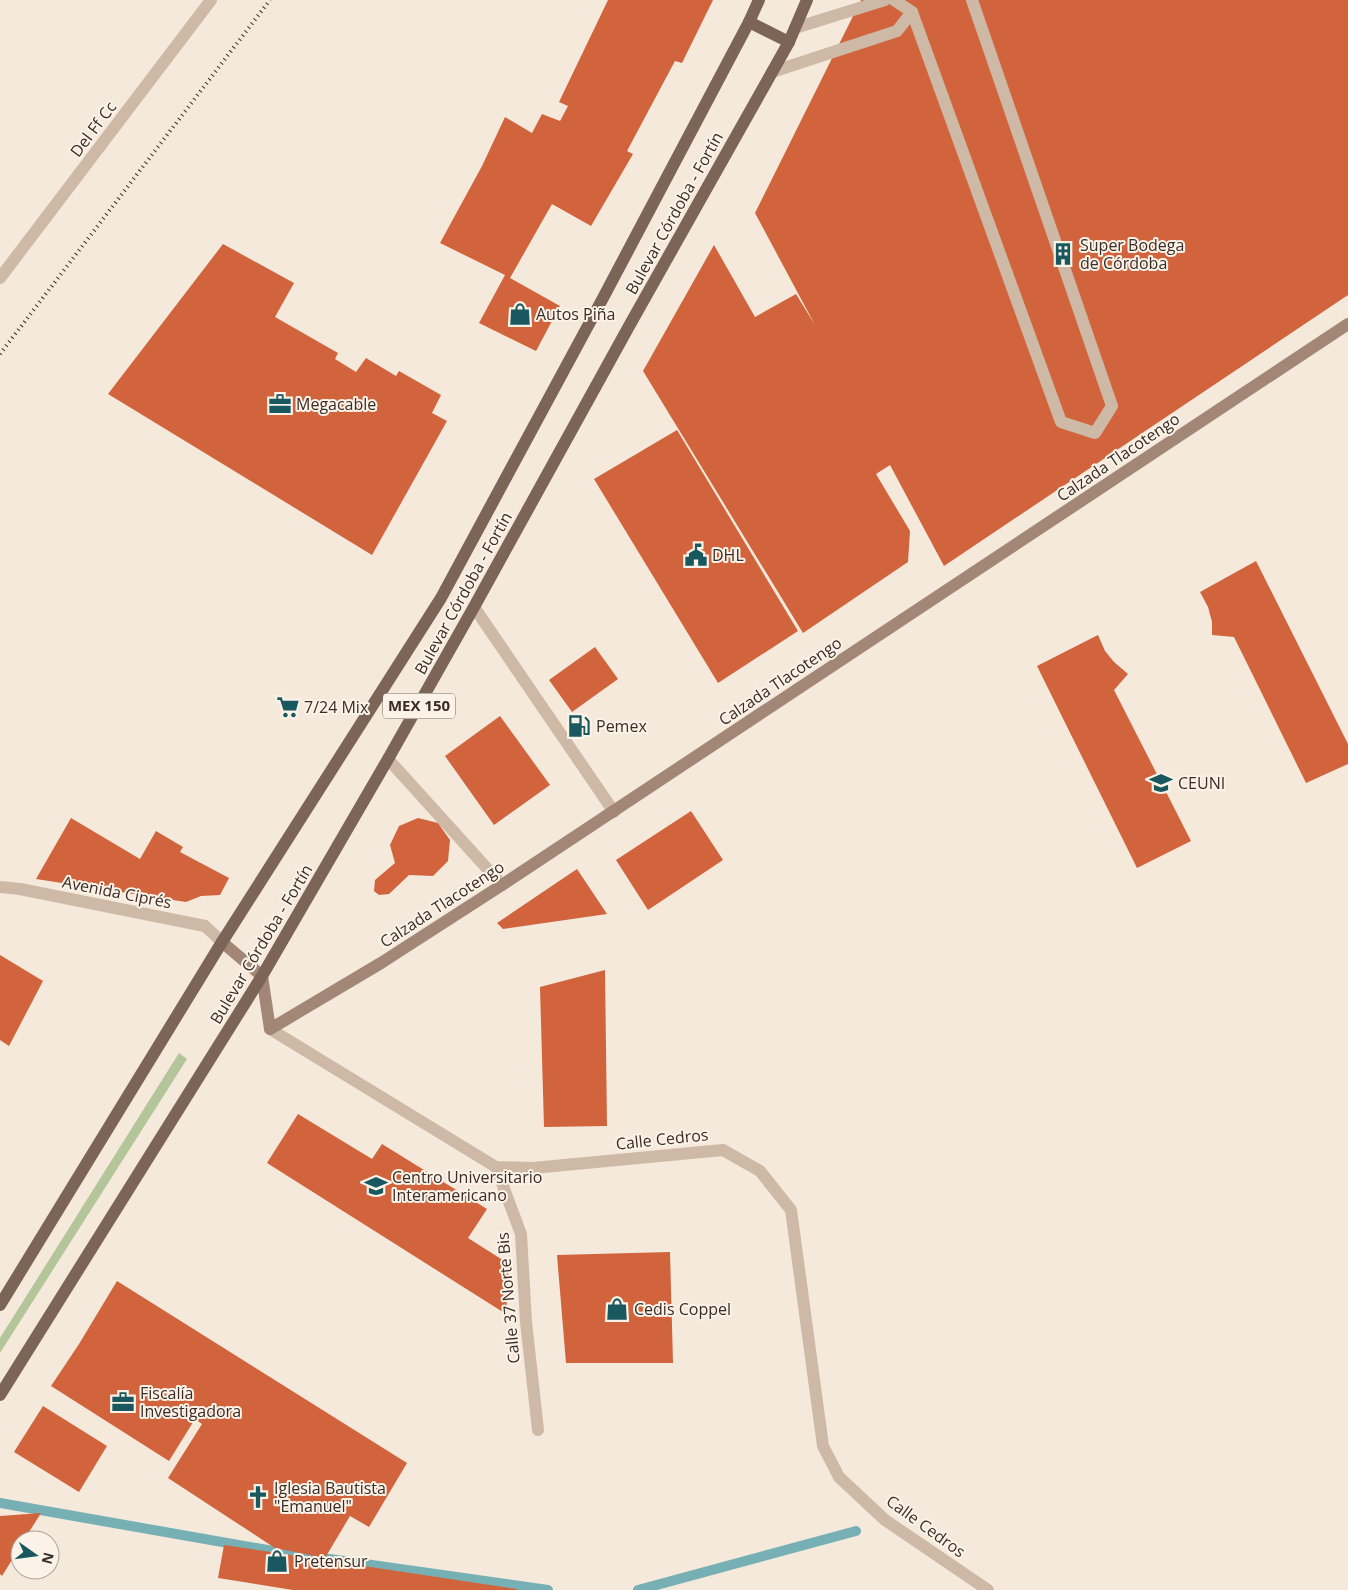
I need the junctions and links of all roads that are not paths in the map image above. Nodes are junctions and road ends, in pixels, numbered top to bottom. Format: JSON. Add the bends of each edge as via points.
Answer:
{"nodes":[{"id":1,"x":211,"y":0,"type":"edge"},
{"id":2,"x":759,"y":0,"type":"edge"},
{"id":3,"x":807,"y":0,"type":"edge"},
{"id":4,"x":885,"y":0,"type":"edge"},
{"id":5,"x":894,"y":0,"type":"edge"},
{"id":6,"x":972,"y":0,"type":"edge"},
{"id":7,"x":912,"y":12,"type":"junction"},
{"id":8,"x":749,"y":22,"type":"junction"},
{"id":9,"x":795,"y":28,"type":"junction"},
{"id":10,"x":789,"y":42,"type":"junction"},
{"id":11,"x":772,"y":72,"type":"junction"},
{"id":12,"x":0,"y":278,"type":"edge"},
{"id":13,"x":1348,"y":324,"type":"edge"},
{"id":14,"x":474,"y":607,"type":"junction"},
{"id":15,"x":388,"y":759,"type":"junction"},
{"id":16,"x":614,"y":812,"type":"junction"},
{"id":17,"x":502,"y":885,"type":"junction"},
{"id":18,"x":0,"y":887,"type":"edge"},
{"id":19,"x":222,"y":942,"type":"junction"},
{"id":20,"x":262,"y":976,"type":"junction"},
{"id":21,"x":270,"y":1029,"type":"junction"},
{"id":22,"x":496,"y":1167,"type":"junction"},
{"id":23,"x":0,"y":1305,"type":"edge"},
{"id":24,"x":0,"y":1395,"type":"edge"},
{"id":25,"x":538,"y":1430,"type":"dead end"},
{"id":26,"x":988,"y":1590,"type":"edge"}],
"edges":[{"from":1,"to":12,"type":"street","name":"Del Ff Cc"},
{"from":2,"to":8,"type":"main road","name":"Bulevar Córdoba - Fortín","number":"MEX 150"},
{"from":3,"to":9,"type":"main road","name":"Bulevar Córdoba - Fortín","number":"MEX 150"},
{"from":4,"to":9,"type":"street"},
{"from":5,"to":7,"type":"street"},
{"from":6,"to":7,"type":"street","via":[[1112,406],[1095,433],[1061,422]]},
{"from":7,"to":11,"type":"street","via":[[897,32]]},
{"from":8,"to":10,"type":"main road"},
{"from":8,"to":19,"type":"main road","name":"Bulevar Córdoba - Fortín","number":"MEX 150","via":[[441,598]]},
{"from":9,"to":10,"type":"main road","name":"Bulevar Córdoba - Fortín","number":"MEX 150"},
{"from":10,"to":11,"type":"main road","name":"Bulevar Córdoba - Fortín","number":"MEX 150"},
{"from":11,"to":14,"type":"main road","name":"Bulevar Córdoba - Fortín","number":"MEX 150"},
{"from":13,"to":16,"type":"street","name":"Calzada Tlacotengo"},
{"from":14,"to":15,"type":"main road","name":"Bulevar Córdoba - Fortín","number":"MEX 150"},
{"from":14,"to":16,"type":"street"},
{"from":15,"to":17,"type":"street"},
{"from":15,"to":20,"type":"main road","name":"Bulevar Córdoba - Fortín","number":"MEX 150"},
{"from":16,"to":17,"type":"street","name":"Calzada Tlacotengo"},
{"from":17,"to":21,"type":"street","name":"Calzada Tlacotengo"},
{"from":18,"to":19,"type":"street","name":"Avenida Ciprés","via":[[205,926]]},
{"from":19,"to":20,"type":"street"},
{"from":19,"to":23,"type":"main road","name":"Bulevar Córdoba - Fortín","number":"MEX 150"},
{"from":20,"to":21,"type":"street"},
{"from":20,"to":24,"type":"main road","name":"Bulevar Córdoba - Fortín","number":"MEX 150"},
{"from":21,"to":22,"type":"street","name":"Calle Cedros"},
{"from":22,"to":25,"type":"street","name":"Calle 37 Norte Bis","via":[[522,1234],[526,1322]]},
{"from":22,"to":26,"type":"street","name":"Calle Cedros","via":[[534,1168],[723,1150],[760,1171],[791,1210],[823,1446],[839,1478],[885,1520]]}]}
